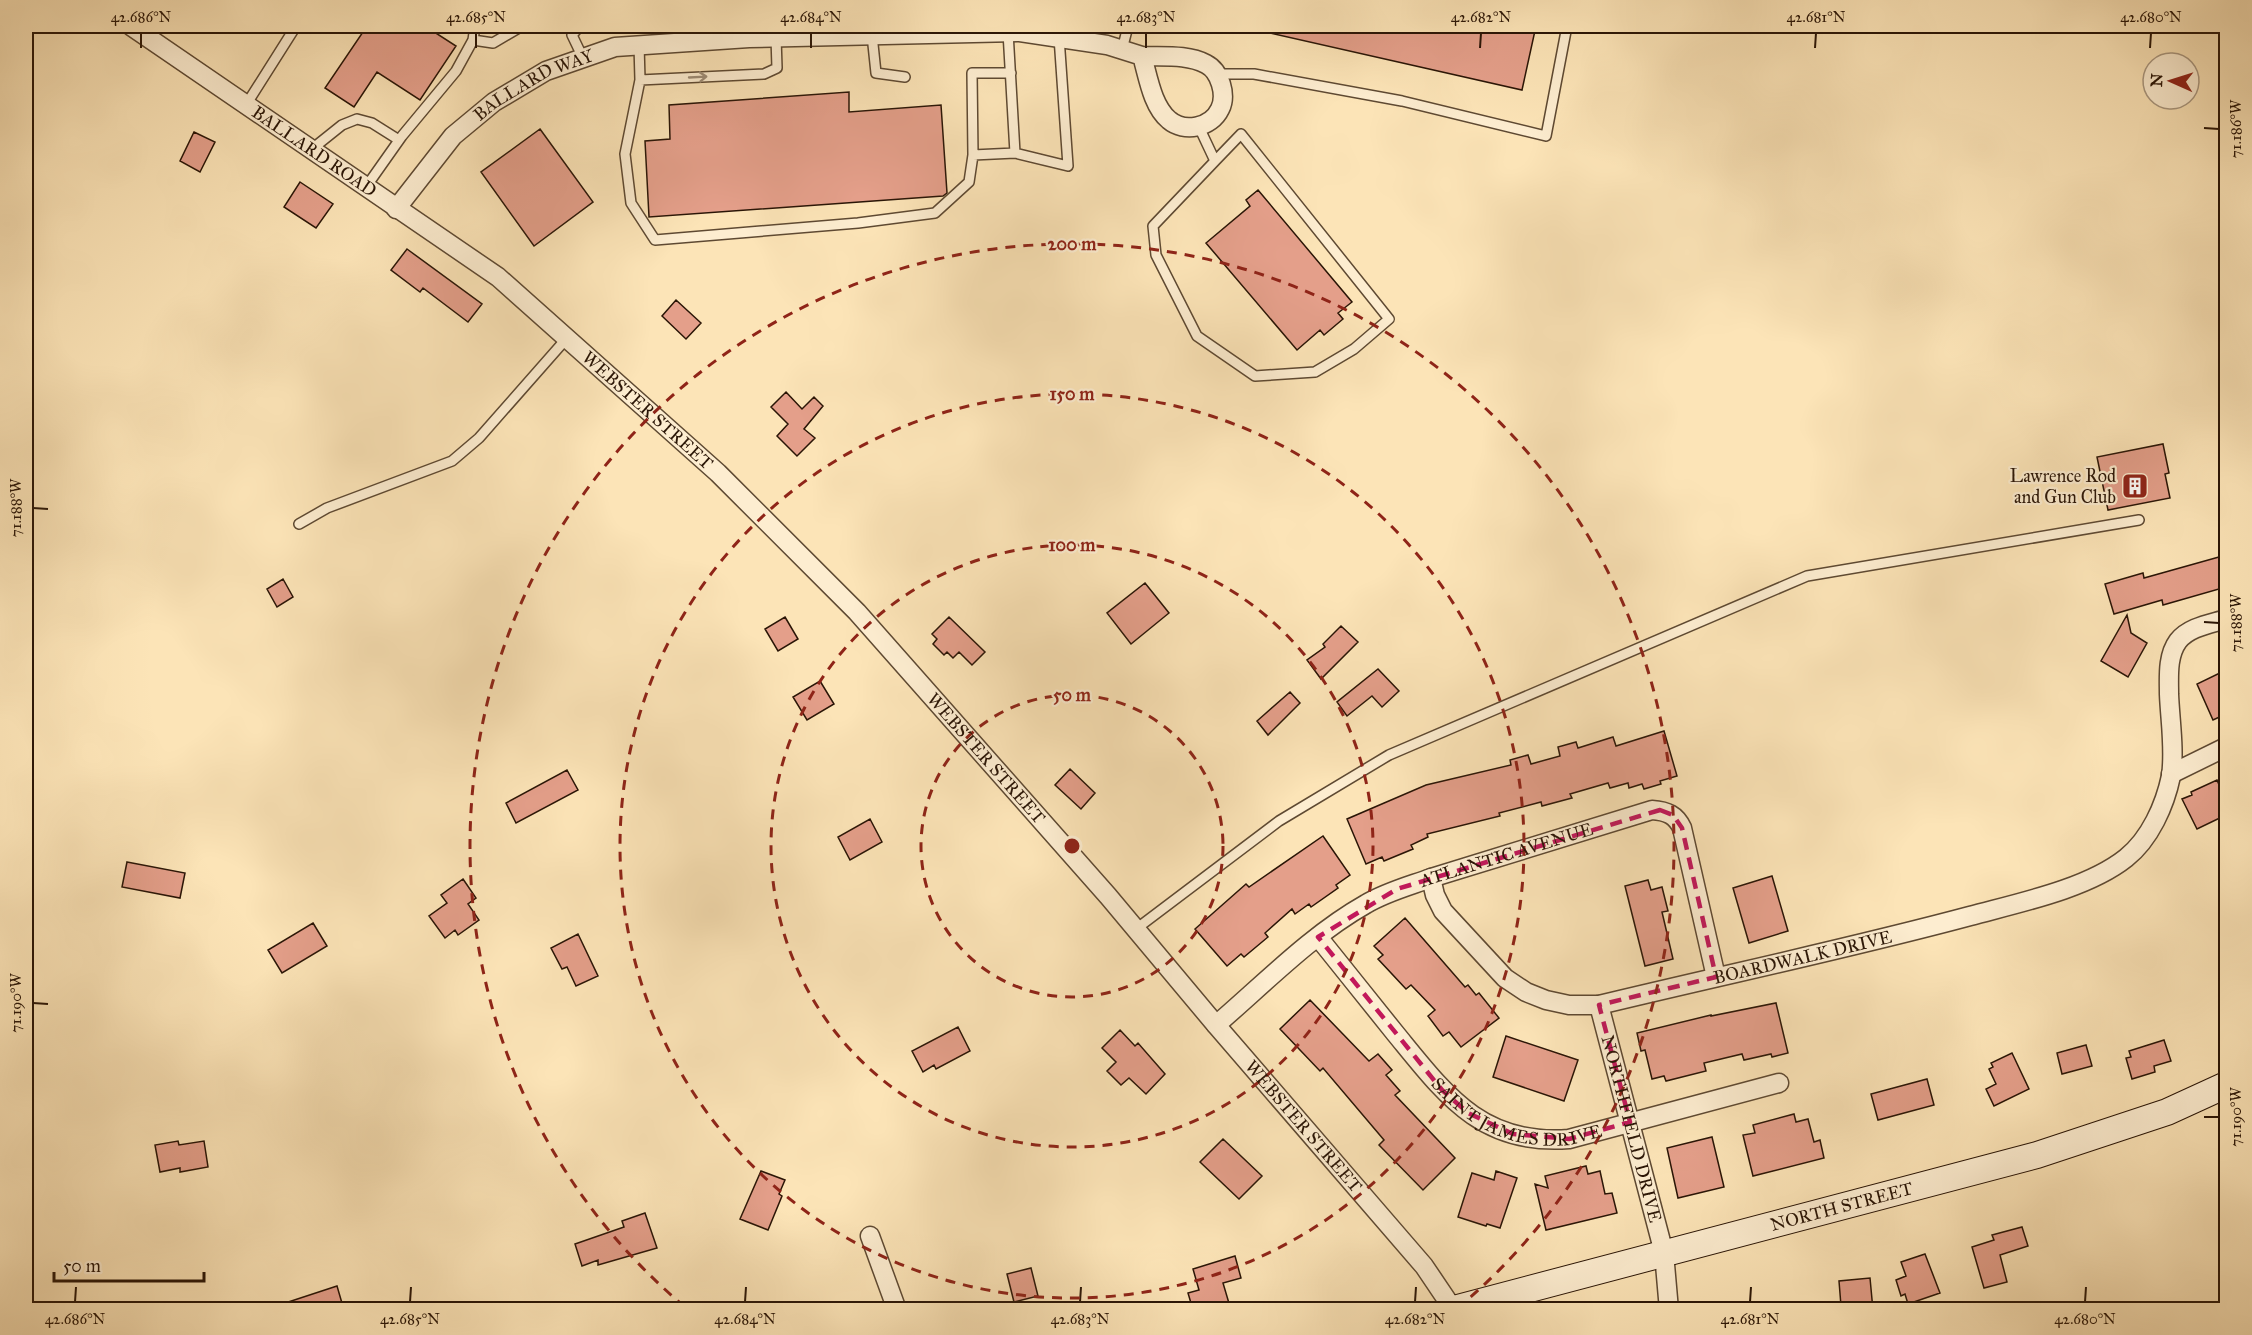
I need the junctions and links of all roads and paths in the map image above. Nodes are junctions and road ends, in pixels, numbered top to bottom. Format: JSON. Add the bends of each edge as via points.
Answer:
{"nodes":[{"id":1,"x":130,"y":26,"type":"edge"},
{"id":2,"x":296,"y":26,"type":"edge"},
{"id":3,"x":475,"y":26,"type":"edge"},
{"id":4,"x":522,"y":26,"type":"edge"},
{"id":5,"x":564,"y":26,"type":"edge"},
{"id":6,"x":580,"y":26,"type":"edge"},
{"id":7,"x":1128,"y":26,"type":"edge"},
{"id":8,"x":1567,"y":26,"type":"edge"},
{"id":9,"x":1017,"y":30,"type":"edge"},
{"id":10,"x":748,"y":32,"type":"edge"},
{"id":11,"x":1080,"y":33,"type":"edge"},
{"id":12,"x":572,"y":35,"type":"junction"},
{"id":13,"x":872,"y":35,"type":"junction"},
{"id":14,"x":776,"y":37,"type":"junction"},
{"id":15,"x":1059,"y":37,"type":"junction"},
{"id":16,"x":473,"y":40,"type":"junction"},
{"id":17,"x":639,"y":45,"type":"junction"},
{"id":18,"x":1122,"y":50,"type":"junction"},
{"id":19,"x":1142,"y":56,"type":"junction"},
{"id":20,"x":583,"y":58,"type":"junction"},
{"id":21,"x":1011,"y":73,"type":"junction"},
{"id":22,"x":1218,"y":74,"type":"junction"},
{"id":23,"x":905,"y":77,"type":"dead end"},
{"id":24,"x":640,"y":80,"type":"junction"},
{"id":25,"x":246,"y":105,"type":"junction"},
{"id":26,"x":1199,"y":127,"type":"junction"},
{"id":27,"x":399,"y":140,"type":"junction"},
{"id":28,"x":312,"y":149,"type":"junction"},
{"id":29,"x":1015,"y":153,"type":"junction"},
{"id":30,"x":974,"y":155,"type":"junction"},
{"id":31,"x":1215,"y":161,"type":"junction"},
{"id":32,"x":366,"y":187,"type":"junction"},
{"id":33,"x":396,"y":209,"type":"junction"},
{"id":34,"x":498,"y":277,"type":"joint"},
{"id":35,"x":567,"y":338,"type":"junction"},
{"id":36,"x":2139,"y":519,"type":"dead end"},
{"id":37,"x":299,"y":524,"type":"dead end"},
{"id":38,"x":2226,"y":619,"type":"edge"},
{"id":39,"x":2226,"y":747,"type":"edge"},
{"id":40,"x":2171,"y":774,"type":"junction"},
{"id":41,"x":1431,"y":878,"type":"junction"},
{"id":42,"x":1136,"y":929,"type":"junction"},
{"id":43,"x":1318,"y":937,"type":"junction"},
{"id":44,"x":1716,"y":977,"type":"junction"},
{"id":45,"x":1599,"y":1005,"type":"junction"},
{"id":46,"x":1216,"y":1025,"type":"junction"},
{"id":47,"x":1779,"y":1083,"type":"dead end"},
{"id":48,"x":2226,"y":1084,"type":"edge"},
{"id":49,"x":1630,"y":1122,"type":"junction"},
{"id":50,"x":870,"y":1236,"type":"dead end"},
{"id":51,"x":1664,"y":1253,"type":"junction"},
{"id":52,"x":1452,"y":1309,"type":"edge"},
{"id":53,"x":897,"y":1310,"type":"edge"},
{"id":54,"x":1669,"y":1310,"type":"edge"}],
"edges":[{"from":1,"to":25,"type":"street","name":"BALLARD ROAD"},
{"from":2,"to":25,"type":"lane"},
{"from":3,"to":16,"type":"lane"},
{"from":4,"to":16,"type":"lane","via":[[493,43]]},
{"from":5,"to":12,"type":"lane"},
{"from":6,"to":12,"type":"lane"},
{"from":7,"to":18,"type":"lane"},
{"from":8,"to":22,"type":"lane","via":[[1546,136],[1402,101],[1254,74]]},
{"from":9,"to":13,"type":"street","name":"BALLARD WAY"},
{"from":9,"to":15,"type":"street","name":"BALLARD WAY"},
{"from":9,"to":21,"type":"lane"},
{"from":10,"to":14,"type":"street","name":"BALLARD WAY"},
{"from":10,"to":17,"type":"street","name":"BALLARD WAY"},
{"from":11,"to":15,"type":"street","name":"BALLARD WAY"},
{"from":11,"to":18,"type":"street","name":"BALLARD WAY"},
{"from":12,"to":20,"type":"lane"},
{"from":13,"to":14,"type":"street","name":"BALLARD WAY"},
{"from":13,"to":23,"type":"lane","via":[[876,74]]},
{"from":24,"to":14,"type":"lane","one_way":true,"via":[[764,74],[777,68]]},
{"from":15,"to":29,"type":"lane","via":[[1068,166]]},
{"from":16,"to":27,"type":"lane","via":[[456,71]]},
{"from":17,"to":20,"type":"street","name":"BALLARD WAY","via":[[615,47]]},
{"from":17,"to":24,"type":"lane"},
{"from":18,"to":19,"type":"street","name":"BALLARD WAY"},
{"from":19,"to":22,"type":"street","name":"BALLARD WAY","via":[[1188,58],[1208,65]]},
{"from":19,"to":26,"type":"street","via":[[1158,105],[1168,119],[1179,126]]},
{"from":20,"to":33,"type":"street","name":"BALLARD WAY","via":[[546,71],[486,109],[453,136]]},
{"from":21,"to":29,"type":"lane"},
{"from":21,"to":30,"type":"lane","via":[[972,73]]},
{"from":22,"to":26,"type":"street","via":[[1221,108]]},
{"from":24,"to":30,"type":"lane","via":[[625,154],[631,203],[655,240],[935,213],[969,182]]},
{"from":25,"to":28,"type":"street","name":"BALLARD ROAD"},
{"from":26,"to":31,"type":"lane"},
{"from":27,"to":28,"type":"lane","via":[[372,123],[357,119],[342,125]]},
{"from":27,"to":32,"type":"lane"},
{"from":28,"to":32,"type":"street","name":"BALLARD ROAD"},
{"from":29,"to":30,"type":"lane"},
{"from":31,"to":31,"type":"lane","via":[[1153,226],[1156,255],[1197,336],[1255,376],[1316,372],[1354,349],[1389,319],[1241,134]]},
{"from":32,"to":33,"type":"street","name":"BALLARD ROAD"},
{"from":33,"to":34,"type":"street","name":"BALLARD ROAD"},
{"from":34,"to":35,"type":"street","name":"WEBSTER STREET"},
{"from":35,"to":37,"type":"lane","via":[[479,438],[452,461],[327,508]]},
{"from":35,"to":42,"type":"street","name":"WEBSTER STREET","via":[[718,474],[857,612]]},
{"from":36,"to":42,"type":"lane","via":[[1807,576],[1389,755],[1279,821]]},
{"from":38,"to":40,"type":"street","name":"BOARDWALK DRIVE","via":[[2194,629],[2174,648],[2169,679]]},
{"from":39,"to":40,"type":"street"},
{"from":40,"to":44,"type":"street","name":"BOARDWALK DRIVE","via":[[2160,810],[2141,842],[2127,857],[2095,877],[1925,928]]},
{"from":41,"to":43,"type":"street","name":"ATLANTIC AVENUE","via":[[1368,903]]},
{"from":41,"to":44,"type":"street","name":"ATLANTIC AVENUE","via":[[1647,811],[1666,812],[1682,828]]},
{"from":41,"to":45,"type":"street","name":"BOARDWALK DRIVE","via":[[1443,911],[1505,978],[1546,1000]]},
{"from":42,"to":46,"type":"street","name":"WEBSTER STREET"},
{"from":43,"to":46,"type":"street","name":"ATLANTIC AVENUE"},
{"from":43,"to":49,"type":"street","name":"SAINT JAMES DRIVE","via":[[1442,1090],[1468,1113],[1513,1134],[1550,1140],[1569,1139]]},
{"from":44,"to":45,"type":"street","name":"BOARDWALK DRIVE"},
{"from":45,"to":49,"type":"street","name":"NORTHFIELD DRIVE"},
{"from":46,"to":52,"type":"street","name":"WEBSTER STREET","via":[[1424,1266]]},
{"from":47,"to":49,"type":"street","name":"SAINT JAMES DRIVE"},
{"from":48,"to":51,"type":"main road","name":"NORTH STREET","via":[[2167,1112],[2037,1155]]},
{"from":49,"to":51,"type":"street","name":"NORTHFIELD DRIVE"},
{"from":50,"to":53,"type":"street"},
{"from":51,"to":52,"type":"main road","name":"NORTH STREET"},
{"from":51,"to":54,"type":"street","name":"NORTHFIELD DRIVE"}]}
